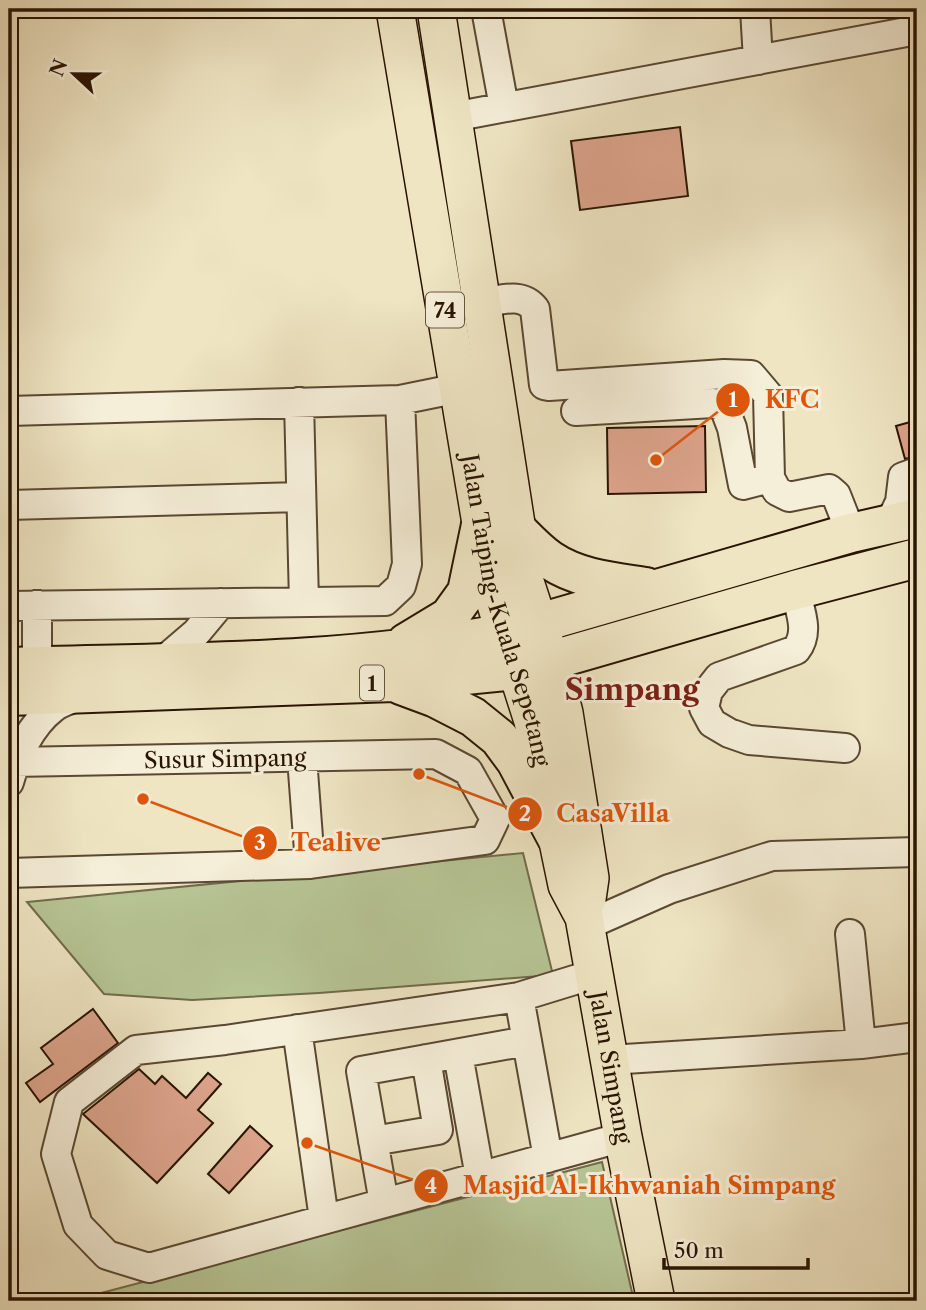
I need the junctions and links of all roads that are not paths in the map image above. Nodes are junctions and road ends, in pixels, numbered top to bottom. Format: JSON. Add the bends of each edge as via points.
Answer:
{"nodes":[{"id":1,"x":395,"y":9,"type":"edge"},
{"id":2,"x":436,"y":9,"type":"edge"},
{"id":3,"x":486,"y":9,"type":"edge"},
{"id":4,"x":755,"y":9,"type":"edge"},
{"id":5,"x":917,"y":30,"type":"edge"},
{"id":6,"x":758,"y":60,"type":"junction"},
{"id":7,"x":504,"y":107,"type":"junction"},
{"id":8,"x":453,"y":117,"type":"junction"},
{"id":9,"x":480,"y":303,"type":"junction"},
{"id":10,"x":459,"y":388,"type":"junction"},
{"id":11,"x":400,"y":400,"type":"junction"},
{"id":12,"x":299,"y":402,"type":"junction"},
{"id":13,"x":9,"y":411,"type":"edge"},
{"id":14,"x":576,"y":411,"type":"dead end"},
{"id":15,"x":917,"y":472,"type":"edge"},
{"id":16,"x":757,"y":482,"type":"junction"},
{"id":17,"x":301,"y":497,"type":"junction"},
{"id":18,"x":9,"y":505,"type":"edge"},
{"id":19,"x":903,"y":521,"type":"edge"},
{"id":20,"x":500,"y":525,"type":"junction"},
{"id":21,"x":851,"y":533,"type":"junction"},
{"id":22,"x":917,"y":558,"type":"edge"},
{"id":23,"x":657,"y":589,"type":"junction"},
{"id":24,"x":794,"y":590,"type":"junction"},
{"id":25,"x":304,"y":602,"type":"junction"},
{"id":26,"x":220,"y":603,"type":"junction"},
{"id":27,"x":37,"y":605,"type":"junction"},
{"id":28,"x":9,"y":606,"type":"edge"},
{"id":29,"x":521,"y":628,"type":"junction"},
{"id":30,"x":161,"y":663,"type":"junction"},
{"id":31,"x":395,"y":666,"type":"junction"},
{"id":32,"x":535,"y":666,"type":"junction"},
{"id":33,"x":23,"y":667,"type":"edge"},
{"id":34,"x":86,"y":693,"type":"junction"},
{"id":35,"x":9,"y":696,"type":"edge"},
{"id":36,"x":845,"y":748,"type":"dead end"},
{"id":37,"x":302,"y":758,"type":"junction"},
{"id":38,"x":10,"y":765,"type":"edge"},
{"id":39,"x":557,"y":838,"type":"junction"},
{"id":40,"x":917,"y":852,"type":"edge"},
{"id":41,"x":310,"y":864,"type":"junction"},
{"id":42,"x":9,"y":873,"type":"edge"},
{"id":43,"x":584,"y":922,"type":"junction"},
{"id":44,"x":850,"y":934,"type":"dead end"},
{"id":45,"x":594,"y":974,"type":"junction"},
{"id":46,"x":519,"y":997,"type":"junction"},
{"id":47,"x":298,"y":1029,"type":"junction"},
{"id":48,"x":917,"y":1037,"type":"edge"},
{"id":49,"x":527,"y":1041,"type":"junction"},
{"id":50,"x":861,"y":1044,"type":"junction"},
{"id":51,"x":458,"y":1054,"type":"junction"},
{"id":52,"x":426,"y":1059,"type":"junction"},
{"id":53,"x":609,"y":1060,"type":"junction"},
{"id":54,"x":623,"y":1138,"type":"junction"},
{"id":55,"x":373,"y":1142,"type":"junction"},
{"id":56,"x":548,"y":1158,"type":"junction"},
{"id":57,"x":480,"y":1177,"type":"junction"},
{"id":58,"x":384,"y":1203,"type":"junction"},
{"id":59,"x":324,"y":1219,"type":"junction"},
{"id":60,"x":656,"y":1301,"type":"edge"}],
"edges":[{"from":1,"to":10,"type":"main road","name":"Jalan Taiping-Kuala Sepetang","number":"74"},
{"from":2,"to":8,"type":"main road","name":"Jalan Taiping-Kuala Sepetang","number":"74"},
{"from":3,"to":7,"type":"street"},
{"from":4,"to":6,"type":"street"},
{"from":5,"to":6,"type":"street"},
{"from":6,"to":7,"type":"street"},
{"from":7,"to":8,"type":"street"},
{"from":8,"to":9,"type":"main road","name":"Jalan Taiping-Kuala Sepetang","number":"74"},
{"from":9,"to":16,"type":"street","via":[[520,298],[529,302],[544,385],[751,375],[768,395]]},
{"from":9,"to":20,"type":"main road","name":"Jalan Taiping-Kuala Sepetang","number":"74"},
{"from":10,"to":11,"type":"street"},
{"from":10,"to":20,"type":"main road","name":"Jalan Taiping-Kuala Sepetang","number":"74"},
{"from":11,"to":12,"type":"street"},
{"from":11,"to":25,"type":"street","via":[[407,564],[401,586],[385,601]]},
{"from":12,"to":13,"type":"street"},
{"from":12,"to":17,"type":"street"},
{"from":14,"to":16,"type":"street","via":[[713,403],[724,407]]},
{"from":15,"to":19,"type":"street","via":[[903,477]]},
{"from":16,"to":21,"type":"street","via":[[789,497],[829,489],[836,495]]},
{"from":17,"to":18,"type":"street"},
{"from":17,"to":25,"type":"street"},
{"from":19,"to":21,"type":"highway","number":"1"},
{"from":20,"to":23,"type":"highway","via":[[576,573]]},
{"from":20,"to":29,"type":"main road","name":"Jalan Taiping-Kuala Sepetang","number":"74","via":[[525,582]]},
{"from":20,"to":31,"type":"highway","via":[[467,592],[449,617]]},
{"from":21,"to":23,"type":"highway","number":"1"},
{"from":22,"to":24,"type":"highway","number":"1"},
{"from":23,"to":29,"type":"highway","number":"1"},
{"from":24,"to":32,"type":"highway","number":"1"},
{"from":24,"to":36,"type":"street","via":[[805,632],[803,642],[796,650],[719,677],[708,691],[705,708],[712,723],[750,740]]},
{"from":25,"to":26,"type":"street"},
{"from":26,"to":27,"type":"street"},
{"from":26,"to":30,"type":"street","via":[[196,633]]},
{"from":27,"to":28,"type":"street"},
{"from":27,"to":33,"type":"street"},
{"from":29,"to":31,"type":"highway","number":"1","via":[[449,644]]},
{"from":29,"to":32,"type":"main road","name":"Jalan Taiping-Kuala Sepetang","number":"74"},
{"from":30,"to":31,"type":"highway","number":"1","via":[[242,660]]},
{"from":30,"to":33,"type":"highway","number":"1"},
{"from":31,"to":32,"type":"highway","number":"1"},
{"from":31,"to":34,"type":"highway","number":"1"},
{"from":31,"to":39,"type":"highway","via":[[499,738]]},
{"from":32,"to":39,"type":"main road","name":"Jalan Taiping-Kuala Sepetang","number":"74","via":[[533,721]]},
{"from":32,"to":43,"type":"main road","name":"Jalan Taiping-Kuala Sepetang","number":"74","via":[[564,713],[590,878]]},
{"from":34,"to":35,"type":"highway","number":"1"},
{"from":34,"to":38,"type":"street","via":[[55,706],[38,722]]},
{"from":37,"to":38,"type":"street","name":"Susur Simpang"},
{"from":37,"to":41,"type":"street"},
{"from":37,"to":41,"type":"street","name":"Susur Simpang","via":[[436,754],[468,771],[495,819],[485,840]]},
{"from":39,"to":43,"type":"main road","name":"Jalan Taiping-Kuala Sepetang","number":"74","via":[[567,885]]},
{"from":40,"to":43,"type":"street","via":[[772,856]]},
{"from":41,"to":42,"type":"street"},
{"from":43,"to":45,"type":"main road","name":"Jalan Simpang","number":"74"},
{"from":44,"to":50,"type":"street"},
{"from":45,"to":46,"type":"street"},
{"from":45,"to":53,"type":"main road","name":"Jalan Simpang","number":"74"},
{"from":46,"to":47,"type":"street"},
{"from":46,"to":49,"type":"street"},
{"from":47,"to":59,"type":"street"},
{"from":47,"to":59,"type":"street","via":[[136,1050],[69,1102],[56,1154],[78,1225],[107,1255],[149,1268]]},
{"from":48,"to":50,"type":"street"},
{"from":49,"to":51,"type":"street"},
{"from":49,"to":56,"type":"street"},
{"from":50,"to":53,"type":"street"},
{"from":51,"to":52,"type":"street"},
{"from":51,"to":57,"type":"street"},
{"from":52,"to":55,"type":"street","via":[[438,1130]]},
{"from":52,"to":55,"type":"street","via":[[361,1071]]},
{"from":53,"to":54,"type":"main road","name":"Jalan Simpang","number":"74"},
{"from":54,"to":56,"type":"street"},
{"from":54,"to":60,"type":"main road","name":"Jalan Simpang","number":"74"},
{"from":55,"to":58,"type":"street"},
{"from":56,"to":57,"type":"street"},
{"from":57,"to":58,"type":"street"},
{"from":58,"to":59,"type":"street"}]}
